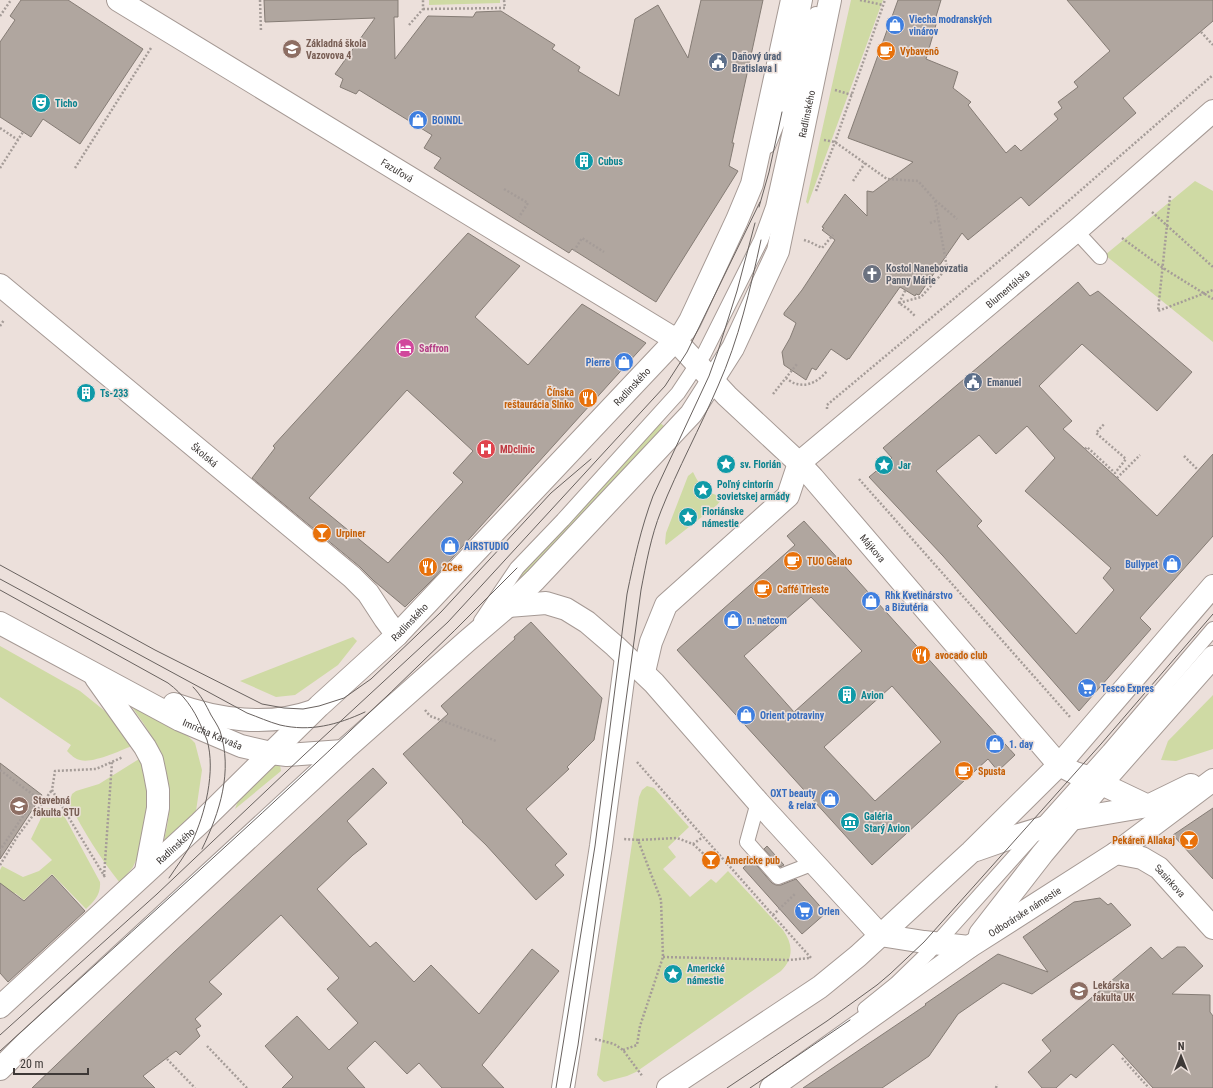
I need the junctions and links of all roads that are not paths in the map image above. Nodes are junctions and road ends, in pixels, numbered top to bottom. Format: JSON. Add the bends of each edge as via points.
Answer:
{"nodes":[{"id":1,"x":118,"y":0,"type":"edge"},
{"id":2,"x":792,"y":0,"type":"edge"},
{"id":3,"x":805,"y":0,"type":"edge"},
{"id":4,"x":819,"y":0,"type":"edge"},
{"id":5,"x":830,"y":0,"type":"edge"},
{"id":6,"x":1213,"y":111,"type":"edge"},
{"id":7,"x":752,"y":184,"type":"junction"},
{"id":8,"x":1076,"y":231,"type":"junction"},
{"id":9,"x":1100,"y":257,"type":"dead end"},
{"id":10,"x":0,"y":285,"type":"edge"},
{"id":11,"x":676,"y":341,"type":"junction"},
{"id":12,"x":698,"y":364,"type":"junction"},
{"id":13,"x":712,"y":380,"type":"junction"},
{"id":14,"x":806,"y":471,"type":"junction"},
{"id":15,"x":1213,"y":586,"type":"edge"},
{"id":16,"x":508,"y":606,"type":"junction"},
{"id":17,"x":0,"y":623,"type":"edge"},
{"id":18,"x":1213,"y":629,"type":"edge"},
{"id":19,"x":397,"y":635,"type":"junction"},
{"id":20,"x":467,"y":640,"type":"junction"},
{"id":21,"x":626,"y":657,"type":"junction"},
{"id":22,"x":1213,"y":657,"type":"edge"},
{"id":23,"x":644,"y":672,"type":"junction"},
{"id":24,"x":93,"y":674,"type":"junction"},
{"id":25,"x":315,"y":710,"type":"junction"},
{"id":26,"x":343,"y":751,"type":"junction"},
{"id":27,"x":271,"y":753,"type":"junction"},
{"id":28,"x":1059,"y":765,"type":"junction"},
{"id":29,"x":1213,"y":775,"type":"edge"},
{"id":30,"x":1093,"y":780,"type":"junction"},
{"id":31,"x":1213,"y":780,"type":"edge"},
{"id":32,"x":758,"y":802,"type":"junction"},
{"id":33,"x":1148,"y":806,"type":"junction"},
{"id":34,"x":1072,"y":819,"type":"junction"},
{"id":35,"x":1039,"y":829,"type":"junction"},
{"id":36,"x":971,"y":852,"type":"junction"},
{"id":37,"x":1116,"y":853,"type":"junction"},
{"id":38,"x":814,"y":863,"type":"junction"},
{"id":39,"x":146,"y":871,"type":"junction"},
{"id":40,"x":1213,"y":928,"type":"edge"},
{"id":41,"x":880,"y":935,"type":"junction"},
{"id":42,"x":936,"y":944,"type":"junction"},
{"id":43,"x":969,"y":947,"type":"junction"},
{"id":44,"x":0,"y":1007,"type":"edge"},
{"id":45,"x":837,"y":1042,"type":"junction"},
{"id":46,"x":0,"y":1069,"type":"edge"},
{"id":47,"x":563,"y":1088,"type":"edge"},
{"id":48,"x":668,"y":1088,"type":"edge"},
{"id":49,"x":771,"y":1088,"type":"edge"}],
"edges":[{"from":1,"to":11,"type":"street","name":"Fazuľová"},
{"from":2,"to":7,"type":"street","name":"Radlinského"},
{"from":3,"to":7,"type":"lane","name":"Radlinského","via":[[782,112]]},
{"from":4,"to":12,"type":"lane","name":"Radlinského","via":[[773,206],[761,240]]},
{"from":5,"to":13,"type":"street","name":"Radlinského","via":[[778,251],[733,348]]},
{"from":6,"to":8,"type":"street","name":"Blumentálska"},
{"from":7,"to":11,"type":"street","name":"Radlinského","via":[[690,321]]},
{"from":8,"to":9,"type":"lane"},
{"from":8,"to":14,"type":"street","name":"Blumentálska","via":[[826,440]]},
{"from":10,"to":19,"type":"street","name":"Školská","via":[[352,577],[368,593]]},
{"from":11,"to":12,"type":"street","name":"Májkova"},
{"from":11,"to":19,"type":"street","name":"Radlinského"},
{"from":12,"to":13,"type":"street","name":"Májkova"},
{"from":12,"to":20,"type":"lane","name":"Radlinského","via":[[678,393],[517,568]]},
{"from":13,"to":14,"type":"street","name":"Májkova"},
{"from":13,"to":16,"type":"street","name":"Radlinského","via":[[691,414]]},
{"from":14,"to":23,"type":"street","via":[[788,496],[666,605],[650,642]]},
{"from":14,"to":28,"type":"street","name":"Májkova"},
{"from":15,"to":28,"type":"street"},
{"from":16,"to":20,"type":"street","name":"Radlinského"},
{"from":16,"to":21,"type":"street","via":[[546,604],[566,609],[587,622]]},
{"from":17,"to":24,"type":"street","name":"Imricha Karvaša"},
{"from":18,"to":30,"type":"lane","via":[[1109,751]]},
{"from":19,"to":25,"type":"street","name":"Radlinského"},
{"from":20,"to":26,"type":"street","name":"Radlinského"},
{"from":21,"to":23,"type":"street"},
{"from":21,"to":47,"type":"street","via":[[600,854]]},
{"from":22,"to":30,"type":"street","name":"Odborárske námestie"},
{"from":23,"to":32,"type":"street"},
{"from":24,"to":25,"type":"street","name":"Imricha Karvaša","via":[[211,716],[250,720],[300,716]]},
{"from":24,"to":27,"type":"street","name":"Imricha Karvaša","via":[[202,730],[241,746]]},
{"from":24,"to":39,"type":"street","name":"Imricha Karvaša","via":[[145,747],[154,767],[158,808]]},
{"from":25,"to":27,"type":"street","name":"Radlinského"},
{"from":26,"to":27,"type":"street","name":"Imricha Karvaša","via":[[304,755]]},
{"from":26,"to":46,"type":"street","name":"Radlinského"},
{"from":27,"to":39,"type":"street","name":"Radlinského"},
{"from":28,"to":30,"type":"street"},
{"from":28,"to":36,"type":"street"},
{"from":29,"to":33,"type":"street"},
{"from":30,"to":33,"type":"street"},
{"from":30,"to":34,"type":"street","name":"Odborárske námestie"},
{"from":30,"to":35,"type":"lane"},
{"from":31,"to":37,"type":"street","name":"Odborárske námestie"},
{"from":32,"to":38,"type":"street"},
{"from":32,"to":38,"type":"lane","via":[[747,842],[778,877]]},
{"from":33,"to":34,"type":"street"},
{"from":34,"to":35,"type":"street"},
{"from":34,"to":43,"type":"street","name":"Odborárske námestie"},
{"from":35,"to":36,"type":"street"},
{"from":35,"to":42,"type":"lane"},
{"from":36,"to":41,"type":"street"},
{"from":37,"to":40,"type":"street","name":"Sasinkova","via":[[1142,858],[1160,868]]},
{"from":37,"to":43,"type":"street","name":"Odborárske námestie"},
{"from":38,"to":41,"type":"street"},
{"from":39,"to":44,"type":"street","name":"Radlinského"},
{"from":41,"to":42,"type":"street"},
{"from":41,"to":48,"type":"street","via":[[828,981]]},
{"from":42,"to":43,"type":"street"},
{"from":42,"to":45,"type":"lane","via":[[896,984],[850,1020]]},
{"from":43,"to":45,"type":"street"},
{"from":45,"to":49,"type":"street"}]}
